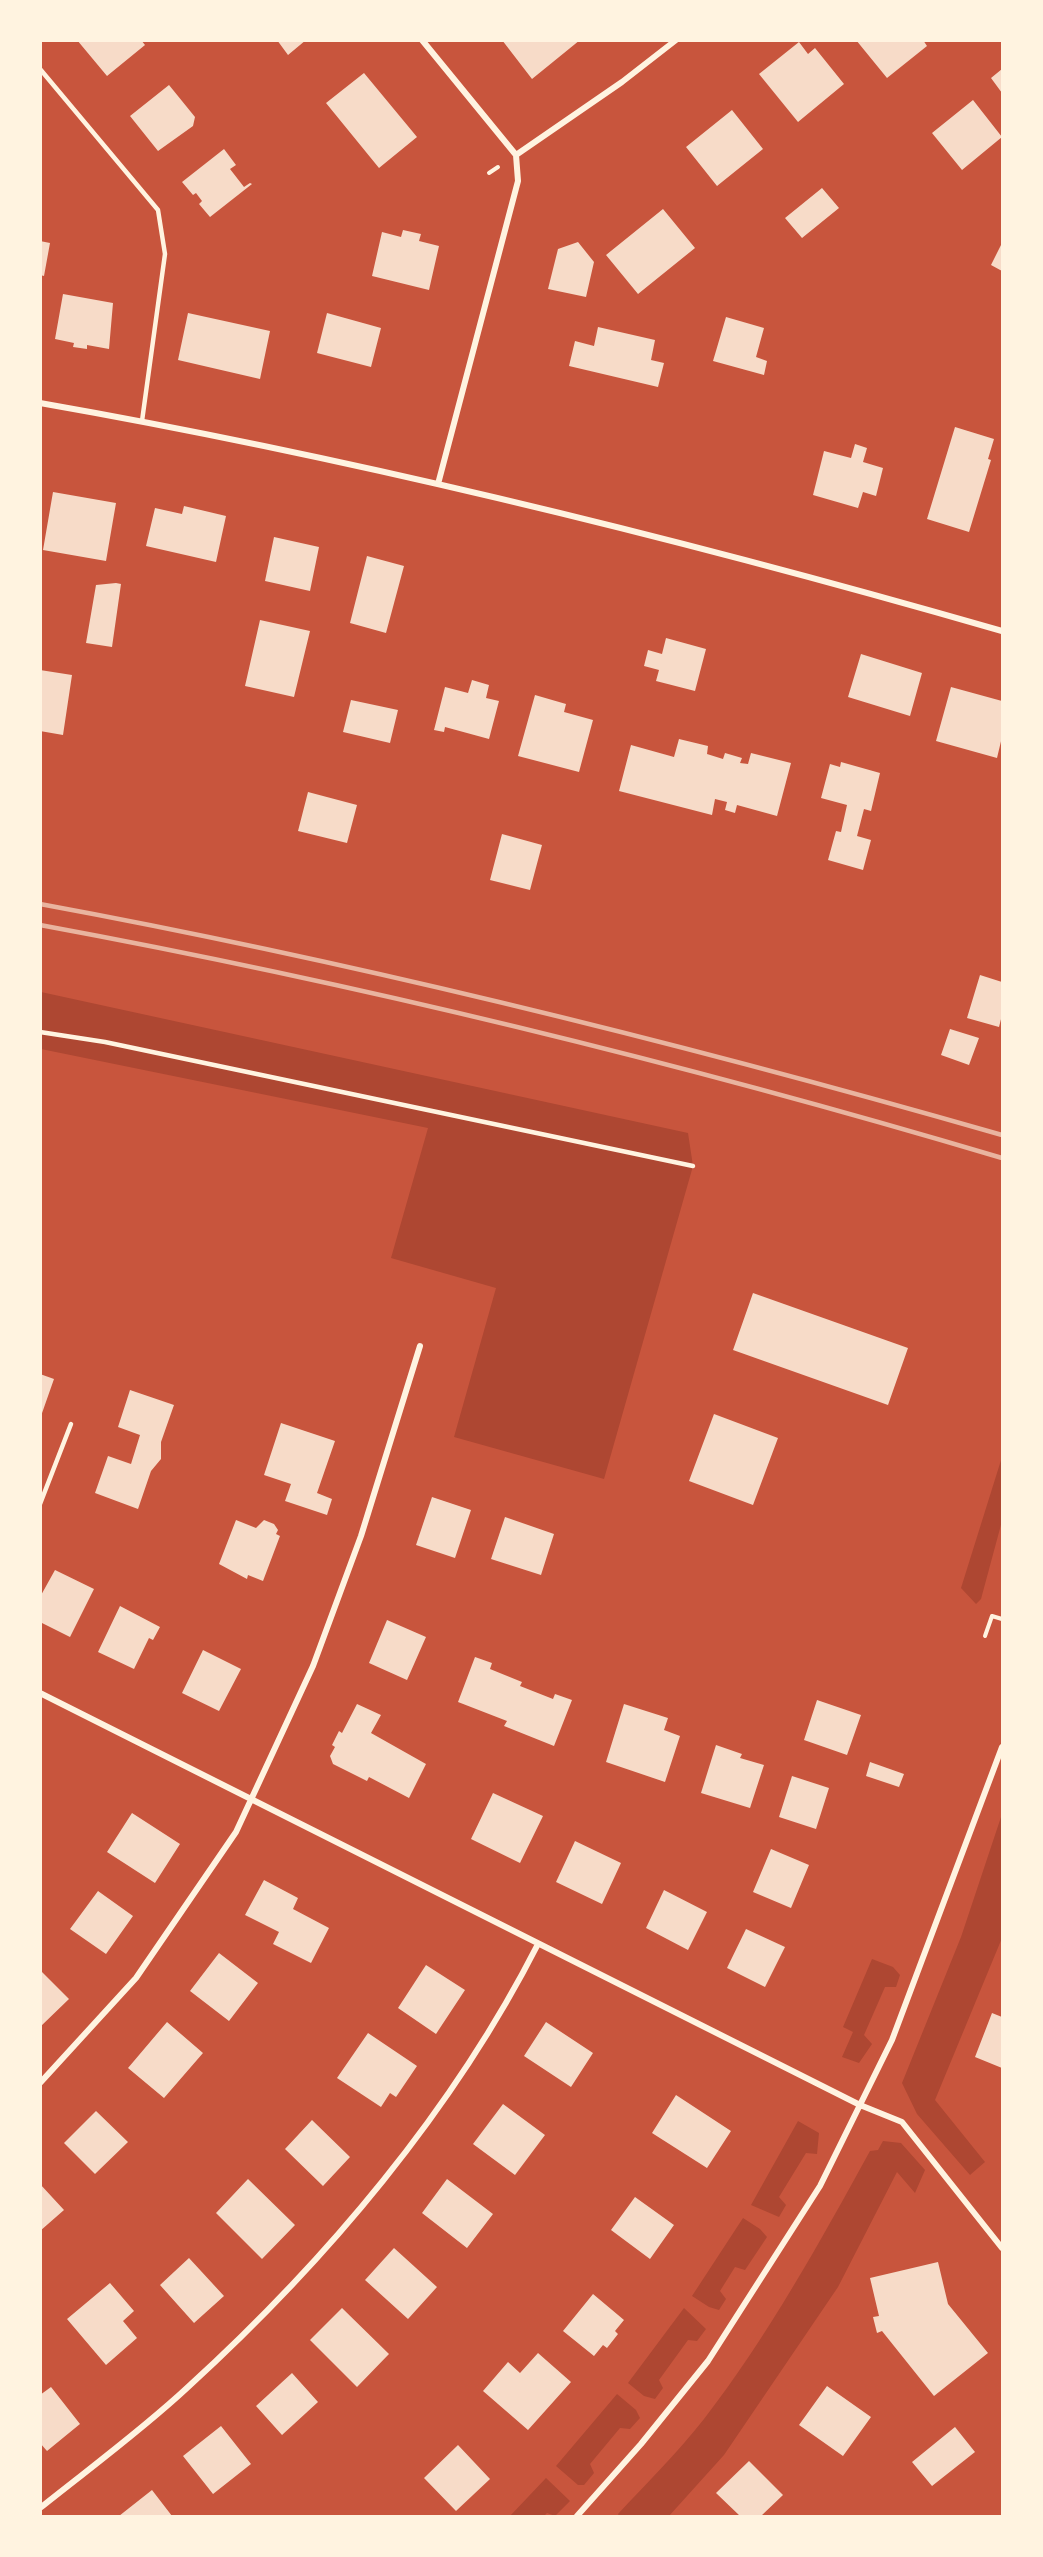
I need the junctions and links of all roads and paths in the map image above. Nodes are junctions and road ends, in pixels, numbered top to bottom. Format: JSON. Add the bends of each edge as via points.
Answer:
{"nodes":[{"id":1,"x":422,"y":40,"type":"edge"},
{"id":2,"x":676,"y":40,"type":"edge"},
{"id":3,"x":40,"y":69,"type":"edge"},
{"id":4,"x":516,"y":155,"type":"junction"},
{"id":5,"x":40,"y":403,"type":"edge"},
{"id":6,"x":142,"y":421,"type":"junction"},
{"id":7,"x":438,"y":484,"type":"junction"},
{"id":8,"x":1002,"y":631,"type":"edge"},
{"id":9,"x":40,"y":1032,"type":"edge"},
{"id":10,"x":693,"y":1166,"type":"dead end"},
{"id":11,"x":420,"y":1346,"type":"dead end"},
{"id":12,"x":71,"y":1424,"type":"dead end"},
{"id":13,"x":40,"y":1504,"type":"edge"},
{"id":14,"x":1002,"y":1619,"type":"edge"},
{"id":15,"x":985,"y":1636,"type":"dead end"},
{"id":16,"x":40,"y":1693,"type":"edge"},
{"id":17,"x":1002,"y":1748,"type":"edge"},
{"id":18,"x":252,"y":1799,"type":"junction"},
{"id":19,"x":538,"y":1944,"type":"junction"},
{"id":20,"x":40,"y":2083,"type":"edge"},
{"id":21,"x":860,"y":2105,"type":"junction"},
{"id":22,"x":1002,"y":2248,"type":"edge"},
{"id":23,"x":40,"y":2508,"type":"edge"},
{"id":24,"x":578,"y":2517,"type":"edge"}],
"edges":[{"from":1,"to":4,"type":"street"},
{"from":2,"to":4,"type":"street"},
{"from":3,"to":6,"type":"lane","via":[[158,210],[165,254]]},
{"from":4,"to":7,"type":"street","via":[[518,181]]},
{"from":5,"to":6,"type":"street"},
{"from":6,"to":7,"type":"street"},
{"from":7,"to":8,"type":"street","via":[[854,588]]},
{"from":9,"to":10,"type":"lane","via":[[105,1042]]},
{"from":11,"to":18,"type":"street","via":[[361,1536],[313,1666]]},
{"from":12,"to":13,"type":"lane"},
{"from":14,"to":15,"type":"path","via":[[992,1616]]},
{"from":16,"to":18,"type":"street"},
{"from":17,"to":21,"type":"street","via":[[892,2040]]},
{"from":18,"to":19,"type":"street"},
{"from":18,"to":20,"type":"street","via":[[236,1832],[136,1978]]},
{"from":19,"to":21,"type":"street"},
{"from":19,"to":23,"type":"street","via":[[446,2096],[300,2278],[187,2389]]},
{"from":21,"to":22,"type":"street","via":[[902,2122]]},
{"from":21,"to":24,"type":"street","via":[[820,2186],[708,2361]]}]}
